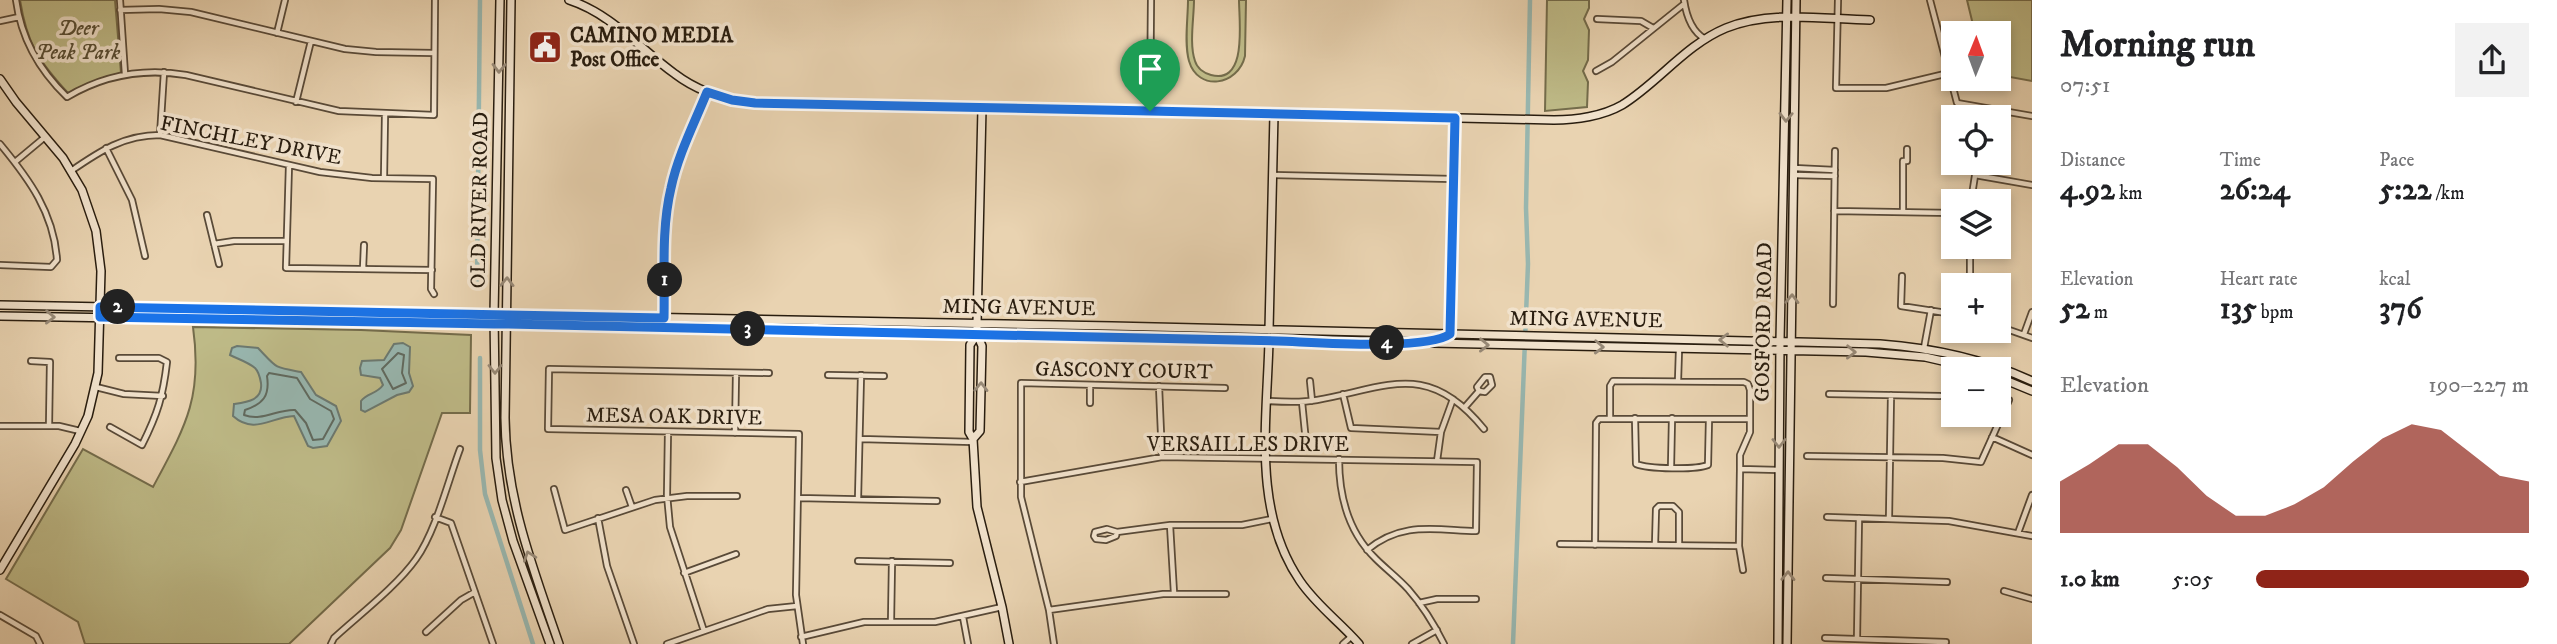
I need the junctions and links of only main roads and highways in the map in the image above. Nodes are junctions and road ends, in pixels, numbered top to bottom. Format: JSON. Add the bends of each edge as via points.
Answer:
{"nodes":[{"id":1,"x":500,"y":0,"type":"edge"},
{"id":2,"x":511,"y":0,"type":"edge"},
{"id":3,"x":569,"y":0,"type":"edge"},
{"id":4,"x":1787,"y":0,"type":"edge"},
{"id":5,"x":1796,"y":0,"type":"edge"},
{"id":6,"x":1791,"y":18,"type":"junction"},
{"id":7,"x":1870,"y":20,"type":"dead end"},
{"id":8,"x":0,"y":79,"type":"edge"},
{"id":9,"x":982,"y":108,"type":"junction"},
{"id":10,"x":1274,"y":114,"type":"junction"},
{"id":11,"x":0,"y":305,"type":"edge"},
{"id":12,"x":100,"y":307,"type":"junction"},
{"id":13,"x":494,"y":315,"type":"junction"},
{"id":14,"x":507,"y":315,"type":"junction"},
{"id":15,"x":0,"y":316,"type":"edge"},
{"id":16,"x":100,"y":317,"type":"junction"},
{"id":17,"x":494,"y":324,"type":"junction"},
{"id":18,"x":507,"y":324,"type":"junction"},
{"id":19,"x":977,"y":324,"type":"junction"},
{"id":20,"x":1269,"y":330,"type":"junction"},
{"id":21,"x":977,"y":334,"type":"junction"},
{"id":22,"x":1450,"y":334,"type":"junction"},
{"id":23,"x":1269,"y":341,"type":"junction"},
{"id":24,"x":1780,"y":341,"type":"junction"},
{"id":25,"x":1792,"y":342,"type":"junction"},
{"id":26,"x":1412,"y":343,"type":"junction"},
{"id":27,"x":1780,"y":350,"type":"junction"},
{"id":28,"x":1791,"y":351,"type":"junction"},
{"id":29,"x":1941,"y":360,"type":"edge"},
{"id":30,"x":2032,"y":381,"type":"edge"},
{"id":31,"x":2011,"y":382,"type":"edge"},
{"id":32,"x":2032,"y":391,"type":"edge"},
{"id":33,"x":1779,"y":470,"type":"junction"},
{"id":34,"x":1789,"y":525,"type":"junction"},
{"id":35,"x":0,"y":570,"type":"edge"},
{"id":36,"x":550,"y":644,"type":"edge"},
{"id":37,"x":559,"y":644,"type":"edge"},
{"id":38,"x":1009,"y":644,"type":"edge"},
{"id":39,"x":1359,"y":644,"type":"edge"},
{"id":40,"x":1778,"y":644,"type":"edge"},
{"id":41,"x":1787,"y":644,"type":"edge"}],
"edges":[{"from":1,"to":13,"type":"main road","name":"OLD RIVER ROAD","one_way":true},
{"from":14,"to":2,"type":"main road","name":"OLD RIVER ROAD","one_way":true},
{"from":3,"to":9,"type":"main road","via":[[605,17],[675,74],[732,100]]},
{"from":4,"to":6,"type":"main road","name":"GOSFORD ROAD"},
{"from":5,"to":6,"type":"main road","name":"GOSFORD ROAD"},
{"from":6,"to":7,"type":"main road"},
{"from":6,"to":10,"type":"main road","via":[[1737,24],[1705,39],[1624,104],[1575,119]]},
{"from":6,"to":24,"type":"main road","name":"GOSFORD ROAD","one_way":true},
{"from":25,"to":6,"type":"main road","name":"GOSFORD ROAD","one_way":true},
{"from":8,"to":12,"type":"main road","via":[[71,171],[89,206],[101,271]]},
{"from":9,"to":10,"type":"main road"},
{"from":9,"to":19,"type":"main road"},
{"from":10,"to":20,"type":"main road"},
{"from":11,"to":12,"type":"main road","name":"MING AVENUE"},
{"from":12,"to":13,"type":"main road","name":"MING AVENUE"},
{"from":12,"to":16,"type":"main road"},
{"from":13,"to":14,"type":"main road","name":"MING AVENUE"},
{"from":13,"to":17,"type":"main road","name":"OLD RIVER ROAD"},
{"from":14,"to":18,"type":"main road","name":"OLD RIVER ROAD"},
{"from":14,"to":19,"type":"main road","name":"MING AVENUE"},
{"from":15,"to":16,"type":"main road","name":"MING AVENUE","one_way":true},
{"from":16,"to":17,"type":"main road","name":"MING AVENUE"},
{"from":16,"to":35,"type":"main road","via":[[96,387],[81,432]]},
{"from":17,"to":18,"type":"main road","name":"MING AVENUE"},
{"from":17,"to":36,"type":"main road","name":"OLD RIVER ROAD","one_way":true,"via":[[495,438],[502,500]]},
{"from":18,"to":21,"type":"main road","name":"MING AVENUE"},
{"from":37,"to":18,"type":"main road","name":"OLD RIVER ROAD","one_way":true,"via":[[523,538],[509,479]]},
{"from":19,"to":20,"type":"main road","name":"MING AVENUE"},
{"from":19,"to":21,"type":"main road"},
{"from":20,"to":22,"type":"main road","name":"MING AVENUE"},
{"from":21,"to":23,"type":"main road","name":"MING AVENUE"},
{"from":21,"to":38,"type":"main road","via":[[970,345],[969,432],[977,507]]},
{"from":24,"to":22,"type":"main road","name":"MING AVENUE","one_way":true},
{"from":22,"to":26,"type":"main road","via":[[1443,340]]},
{"from":23,"to":26,"type":"main road","name":"MING AVENUE"},
{"from":23,"to":39,"type":"main road","via":[[1267,489],[1272,519],[1301,582]]},
{"from":24,"to":25,"type":"main road","name":"MING AVENUE"},
{"from":24,"to":27,"type":"main road","name":"GOSFORD ROAD"},
{"from":25,"to":28,"type":"main road","name":"GOSFORD ROAD"},
{"from":25,"to":30,"type":"main road","name":"MING AVENUE","via":[[1924,348],[1982,362]]},
{"from":26,"to":27,"type":"main road","name":"MING AVENUE","one_way":true},
{"from":27,"to":28,"type":"main road","name":"MING AVENUE"},
{"from":27,"to":33,"type":"main road","name":"GOSFORD ROAD","one_way":true},
{"from":28,"to":29,"type":"main road","name":"MING AVENUE","one_way":true,"via":[[1903,354]]},
{"from":28,"to":34,"type":"main road","name":"GOSFORD ROAD"},
{"from":31,"to":32,"type":"main road"},
{"from":33,"to":34,"type":"main road","via":[[1785,476],[1784,516]]},
{"from":33,"to":40,"type":"main road","name":"GOSFORD ROAD"},
{"from":41,"to":34,"type":"main road","name":"GOSFORD ROAD","one_way":true}]}
